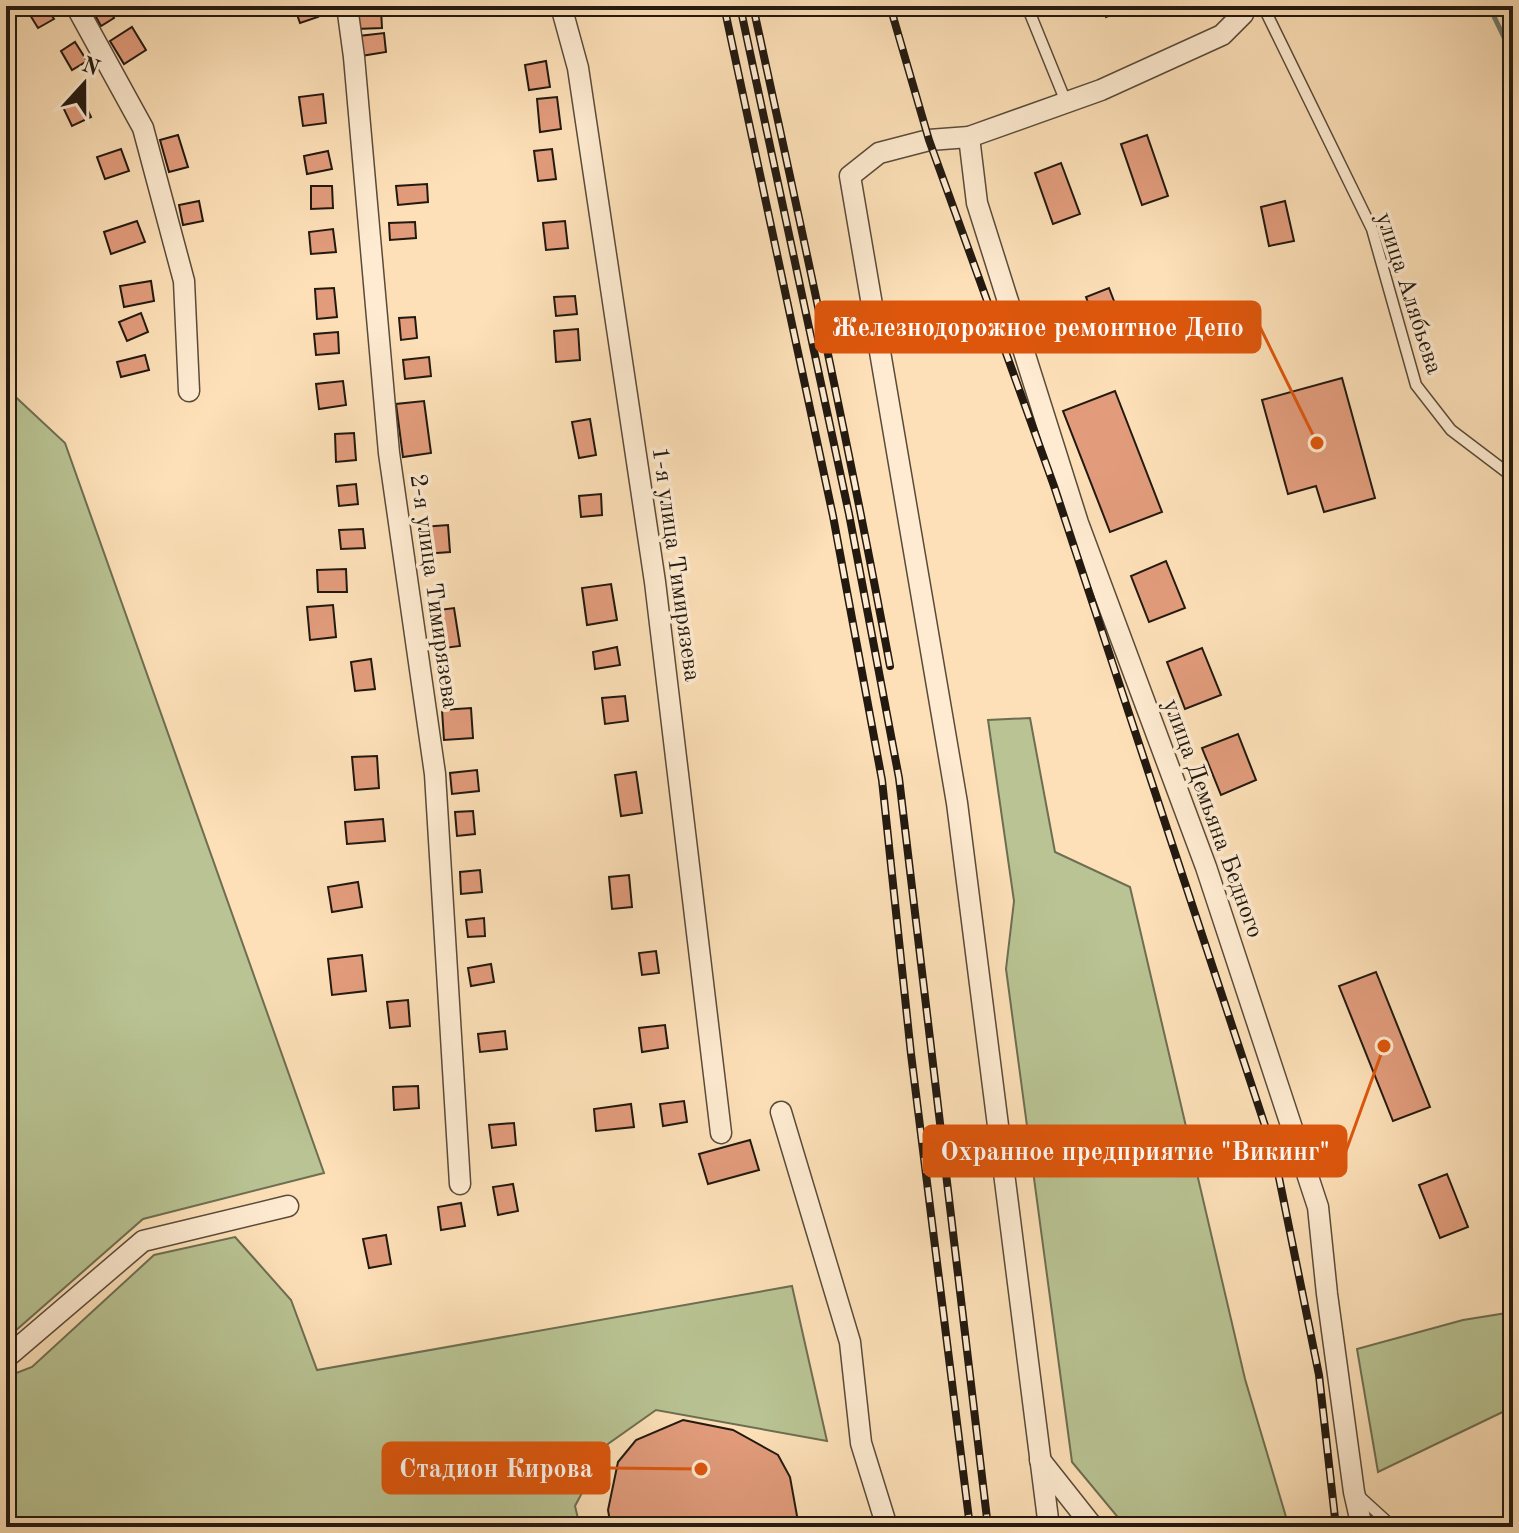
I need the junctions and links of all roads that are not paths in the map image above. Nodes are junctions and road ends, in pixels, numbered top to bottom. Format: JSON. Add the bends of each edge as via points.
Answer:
{"nodes":[{"id":1,"x":76,"y":6,"type":"edge"},
{"id":2,"x":347,"y":6,"type":"edge"},
{"id":3,"x":561,"y":6,"type":"edge"},
{"id":4,"x":1027,"y":6,"type":"edge"},
{"id":5,"x":1246,"y":6,"type":"edge"},
{"id":6,"x":1263,"y":6,"type":"edge"},
{"id":7,"x":1066,"y":102,"type":"junction"},
{"id":8,"x":969,"y":137,"type":"junction"},
{"id":9,"x":189,"y":391,"type":"dead end"},
{"id":10,"x":1513,"y":477,"type":"edge"},
{"id":11,"x":781,"y":1112,"type":"dead end"},
{"id":12,"x":721,"y":1133,"type":"dead end"},
{"id":13,"x":460,"y":1184,"type":"dead end"},
{"id":14,"x":288,"y":1206,"type":"dead end"},
{"id":15,"x":6,"y":1358,"type":"edge"},
{"id":16,"x":1040,"y":1460,"type":"junction"},
{"id":17,"x":1354,"y":1492,"type":"junction"},
{"id":18,"x":887,"y":1527,"type":"edge"},
{"id":19,"x":1049,"y":1527,"type":"edge"},
{"id":20,"x":1093,"y":1527,"type":"edge"},
{"id":21,"x":1362,"y":1527,"type":"edge"},
{"id":22,"x":1393,"y":1527,"type":"edge"}],
"edges":[{"from":1,"to":9,"type":"street","via":[[143,128],[184,281]]},
{"from":2,"to":13,"type":"street","name":"2-я улица Тимирязева","via":[[389,453],[435,774]]},
{"from":3,"to":12,"type":"street","name":"1-я улица Тимирязева","via":[[578,68],[655,582]]},
{"from":4,"to":7,"type":"lane"},
{"from":5,"to":7,"type":"street","via":[[1222,35]]},
{"from":6,"to":10,"type":"lane","name":"улица Алябьева","via":[[1372,229],[1416,385],[1451,430]]},
{"from":7,"to":8,"type":"street"},
{"from":8,"to":16,"type":"street","via":[[929,140],[879,153],[850,176],[957,803]]},
{"from":8,"to":17,"type":"street","name":"улица Демьяна Бедного","via":[[977,203],[1078,523],[1206,867],[1318,1207]]},
{"from":11,"to":18,"type":"street","via":[[850,1342],[861,1443]]},
{"from":14,"to":15,"type":"street","via":[[143,1241]]},
{"from":16,"to":19,"type":"street"},
{"from":16,"to":20,"type":"street"},
{"from":17,"to":21,"type":"street","name":"улица Демьяна Бедного"},
{"from":17,"to":22,"type":"lane"}]}
